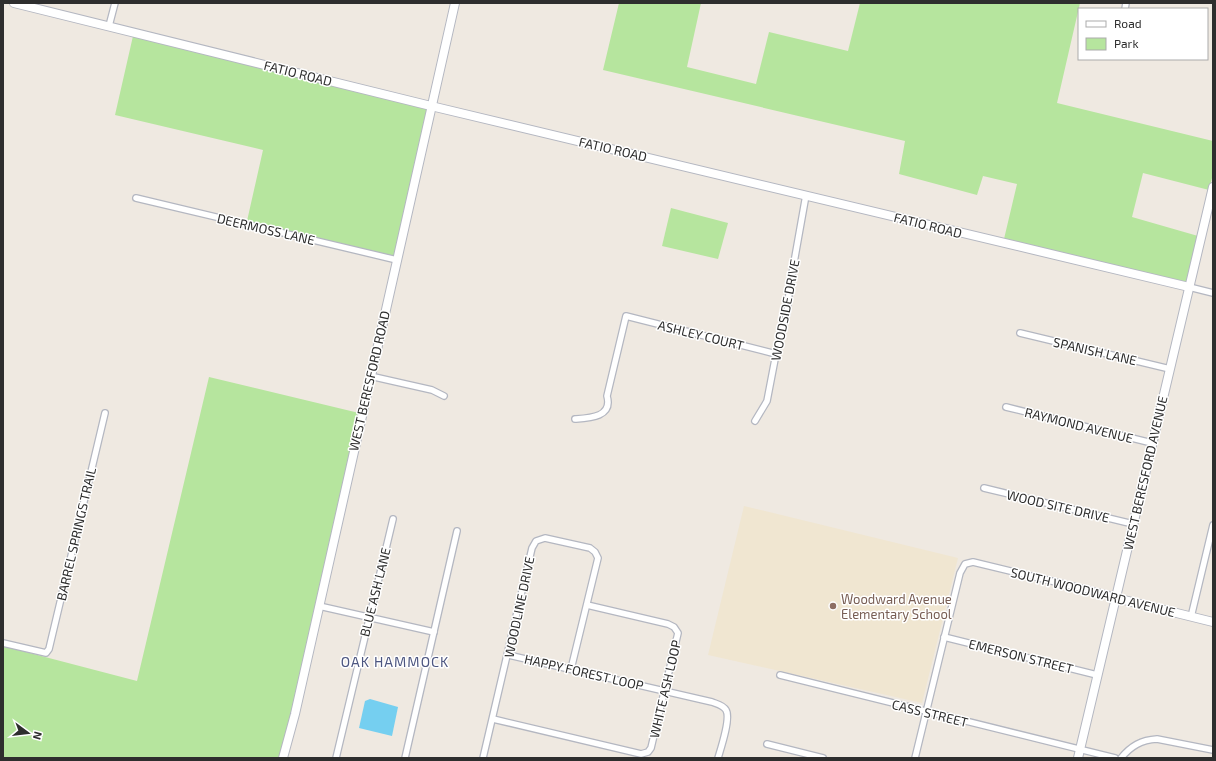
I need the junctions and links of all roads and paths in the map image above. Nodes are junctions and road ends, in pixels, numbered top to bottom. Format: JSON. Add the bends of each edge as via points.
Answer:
{"nodes":[{"id":1,"x":14,"y":3,"type":"edge"},
{"id":2,"x":115,"y":3,"type":"edge"},
{"id":3,"x":455,"y":3,"type":"edge"},
{"id":4,"x":109,"y":26,"type":"junction"},
{"id":5,"x":432,"y":106,"type":"junction"},
{"id":6,"x":1213,"y":187,"type":"edge"},
{"id":7,"x":806,"y":195,"type":"junction"},
{"id":8,"x":136,"y":198,"type":"dead end"},
{"id":9,"x":397,"y":260,"type":"junction"},
{"id":10,"x":1189,"y":287,"type":"junction"},
{"id":11,"x":1213,"y":293,"type":"edge"},
{"id":12,"x":1020,"y":334,"type":"dead end"},
{"id":13,"x":776,"y":354,"type":"junction"},
{"id":14,"x":1170,"y":369,"type":"junction"},
{"id":15,"x":370,"y":376,"type":"junction"},
{"id":16,"x":444,"y":396,"type":"dead end"},
{"id":17,"x":1006,"y":407,"type":"dead end"},
{"id":18,"x":105,"y":413,"type":"dead end"},
{"id":19,"x":575,"y":419,"type":"dead end"},
{"id":20,"x":755,"y":421,"type":"dead end"},
{"id":21,"x":1152,"y":443,"type":"junction"},
{"id":22,"x":984,"y":488,"type":"dead end"},
{"id":23,"x":393,"y":519,"type":"dead end"},
{"id":24,"x":1133,"y":524,"type":"junction"},
{"id":25,"x":1213,"y":525,"type":"edge"},
{"id":26,"x":457,"y":531,"type":"dead end"},
{"id":27,"x":1116,"y":598,"type":"junction"},
{"id":28,"x":587,"y":605,"type":"junction"},
{"id":29,"x":319,"y":606,"type":"junction"},
{"id":30,"x":369,"y":617,"type":"junction"},
{"id":31,"x":1191,"y":617,"type":"junction"},
{"id":32,"x":1213,"y":622,"type":"edge"},
{"id":33,"x":434,"y":632,"type":"junction"},
{"id":34,"x":944,"y":637,"type":"junction"},
{"id":35,"x":3,"y":643,"type":"edge"},
{"id":36,"x":508,"y":655,"type":"junction"},
{"id":37,"x":571,"y":669,"type":"junction"},
{"id":38,"x":1097,"y":675,"type":"junction"},
{"id":39,"x":780,"y":676,"type":"dead end"},
{"id":40,"x":665,"y":692,"type":"junction"},
{"id":41,"x":927,"y":712,"type":"junction"},
{"id":42,"x":493,"y":719,"type":"junction"},
{"id":43,"x":767,"y":744,"type":"dead end"},
{"id":44,"x":1080,"y":750,"type":"junction"},
{"id":45,"x":1213,"y":750,"type":"edge"},
{"id":46,"x":283,"y":758,"type":"edge"},
{"id":47,"x":336,"y":758,"type":"edge"},
{"id":48,"x":405,"y":758,"type":"edge"},
{"id":49,"x":483,"y":758,"type":"edge"},
{"id":50,"x":718,"y":758,"type":"edge"},
{"id":51,"x":823,"y":758,"type":"edge"},
{"id":52,"x":916,"y":758,"type":"edge"},
{"id":53,"x":1078,"y":758,"type":"edge"},
{"id":54,"x":1115,"y":758,"type":"edge"},
{"id":55,"x":1121,"y":758,"type":"edge"}],
"edges":[{"from":1,"to":4,"type":"street","name":"FATIO ROAD"},
{"from":2,"to":4,"type":"street"},
{"from":3,"to":5,"type":"street","name":"WEST BERESFORD ROAD"},
{"from":4,"to":5,"type":"street","name":"FATIO ROAD"},
{"from":5,"to":7,"type":"street","name":"FATIO ROAD"},
{"from":5,"to":9,"type":"street","name":"WEST BERESFORD ROAD"},
{"from":6,"to":10,"type":"street","name":"WEST BERESFORD AVENUE"},
{"from":7,"to":10,"type":"street","name":"FATIO ROAD"},
{"from":7,"to":13,"type":"street","name":"WOODSIDE DRIVE","via":[[787,312]]},
{"from":8,"to":9,"type":"street","name":"DEERMOSS LANE"},
{"from":9,"to":15,"type":"street","name":"WEST BERESFORD ROAD"},
{"from":10,"to":11,"type":"street","name":"FATIO ROAD"},
{"from":10,"to":14,"type":"street","name":"WEST BERESFORD AVENUE"},
{"from":12,"to":14,"type":"street","name":"SPANISH LANE"},
{"from":13,"to":19,"type":"street","name":"ASHLEY COURT","via":[[626,316],[608,396],[608,408],[598,416]]},
{"from":13,"to":20,"type":"street","name":"WOODSIDE DRIVE","via":[[767,401]]},
{"from":14,"to":21,"type":"street","name":"WEST BERESFORD AVENUE"},
{"from":15,"to":16,"type":"street","via":[[432,390]]},
{"from":15,"to":29,"type":"street","name":"WEST BERESFORD ROAD"},
{"from":17,"to":21,"type":"street","name":"RAYMOND AVENUE"},
{"from":18,"to":35,"type":"street","name":"BARREL SPRINGS TRAIL","via":[[49,649],[46,653]]},
{"from":21,"to":24,"type":"street","name":"WEST BERESFORD AVENUE"},
{"from":22,"to":24,"type":"street","name":"WOOD SITE DRIVE"},
{"from":23,"to":30,"type":"street","name":"BLUE ASH LANE"},
{"from":24,"to":27,"type":"street","name":"WEST BERESFORD AVENUE"},
{"from":25,"to":31,"type":"street"},
{"from":26,"to":33,"type":"street"},
{"from":27,"to":31,"type":"street","name":"SOUTH WOODWARD AVENUE"},
{"from":27,"to":34,"type":"street","name":"SOUTH WOODWARD AVENUE","via":[[973,562],[965,564],[960,573]]},
{"from":27,"to":38,"type":"street","name":"WEST BERESFORD AVENUE"},
{"from":28,"to":36,"type":"street","name":"WOODLINE DRIVE","via":[[598,558],[595,552],[590,548],[545,538],[536,541],[532,548]]},
{"from":28,"to":37,"type":"street","name":"WOODLINE DRIVE"},
{"from":28,"to":40,"type":"street","name":"WHITE ASH LOOP","via":[[674,627],[678,633],[677,641]]},
{"from":29,"to":30,"type":"street"},
{"from":29,"to":46,"type":"street","name":"WEST BERESFORD ROAD"},
{"from":30,"to":33,"type":"street"},
{"from":30,"to":47,"type":"street","name":"BLUE ASH LANE"},
{"from":31,"to":32,"type":"street","name":"SOUTH WOODWARD AVENUE"},
{"from":33,"to":48,"type":"street"},
{"from":34,"to":38,"type":"street","name":"EMERSON STREET"},
{"from":34,"to":41,"type":"street"},
{"from":36,"to":37,"type":"street","name":"HAPPY FOREST LOOP"},
{"from":36,"to":42,"type":"street","name":"WOODLINE DRIVE"},
{"from":37,"to":40,"type":"street","name":"HAPPY FOREST LOOP"},
{"from":38,"to":44,"type":"street","name":"WEST BERESFORD AVENUE"},
{"from":39,"to":41,"type":"street","name":"CASS STREET"},
{"from":40,"to":42,"type":"street","name":"WHITE ASH LOOP","via":[[651,748],[641,754]]},
{"from":40,"to":50,"type":"street","name":"HAPPY FOREST LOOP","via":[[712,702],[722,706],[727,712]]},
{"from":41,"to":44,"type":"street","name":"CASS STREET"},
{"from":41,"to":52,"type":"street"},
{"from":42,"to":49,"type":"street","name":"WOODLINE DRIVE"},
{"from":43,"to":51,"type":"street"},
{"from":44,"to":53,"type":"street","name":"WEST BERESFORD AVENUE"},
{"from":44,"to":54,"type":"street","name":"CASS STREET"},
{"from":45,"to":55,"type":"street","via":[[1172,740],[1148,740],[1134,745]]}]}
